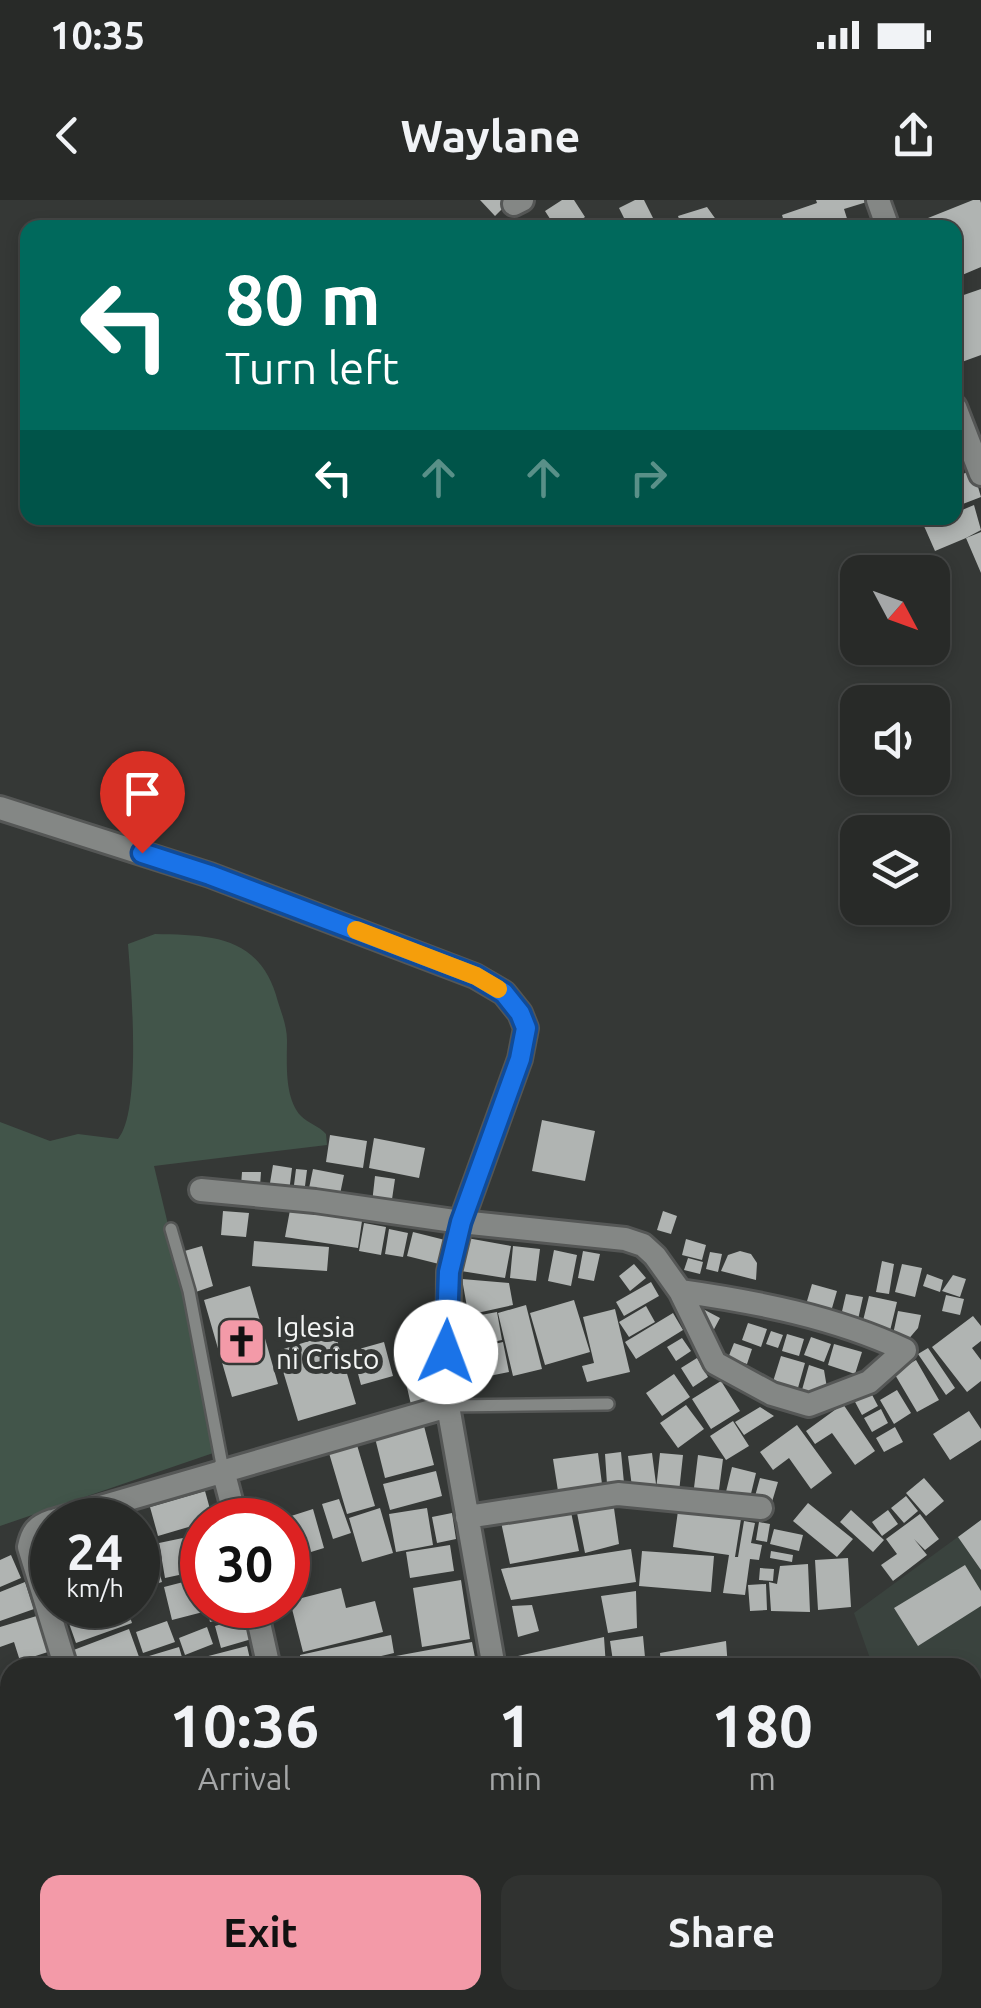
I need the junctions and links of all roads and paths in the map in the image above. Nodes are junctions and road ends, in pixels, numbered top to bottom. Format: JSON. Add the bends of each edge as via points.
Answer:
{"nodes":[{"id":1,"x":962,"y":425,"type":"edge"},
{"id":2,"x":981,"y":474,"type":"edge"},
{"id":3,"x":0,"y":808,"type":"edge"},
{"id":4,"x":200,"y":1190,"type":"dead end"},
{"id":5,"x":461,"y":1222,"type":"junction"},
{"id":6,"x":171,"y":1229,"type":"dead end"},
{"id":7,"x":680,"y":1291,"type":"junction"},
{"id":8,"x":608,"y":1404,"type":"dead end"},
{"id":9,"x":448,"y":1406,"type":"junction"},
{"id":10,"x":223,"y":1470,"type":"junction"},
{"id":11,"x":130,"y":1498,"type":"edge"},
{"id":12,"x":230,"y":1498,"type":"edge"},
{"id":13,"x":760,"y":1508,"type":"dead end"},
{"id":14,"x":467,"y":1517,"type":"junction"},
{"id":15,"x":54,"y":1628,"type":"edge"},
{"id":16,"x":260,"y":1628,"type":"edge"},
{"id":17,"x":63,"y":1658,"type":"edge"},
{"id":18,"x":266,"y":1658,"type":"edge"},
{"id":19,"x":492,"y":1658,"type":"edge"}],
"edges":[{"from":1,"to":2,"type":"street"},
{"from":3,"to":5,"type":"street","via":[[210,875],[476,976],[504,993],[526,1028]]},
{"from":4,"to":5,"type":"street"},
{"from":5,"to":7,"type":"street","via":[[625,1239],[655,1256]]},
{"from":5,"to":9,"type":"street","via":[[449,1272]]},
{"from":6,"to":10,"type":"lane"},
{"from":7,"to":7,"type":"street","via":[[714,1363],[809,1405],[869,1382],[905,1350],[788,1310]]},
{"from":8,"to":9,"type":"lane"},
{"from":9,"to":10,"type":"street"},
{"from":9,"to":14,"type":"street"},
{"from":10,"to":11,"type":"street"},
{"from":10,"to":12,"type":"street"},
{"from":13,"to":14,"type":"street","via":[[618,1494]]},
{"from":14,"to":19,"type":"street"},
{"from":15,"to":17,"type":"street"},
{"from":16,"to":18,"type":"street"}]}
